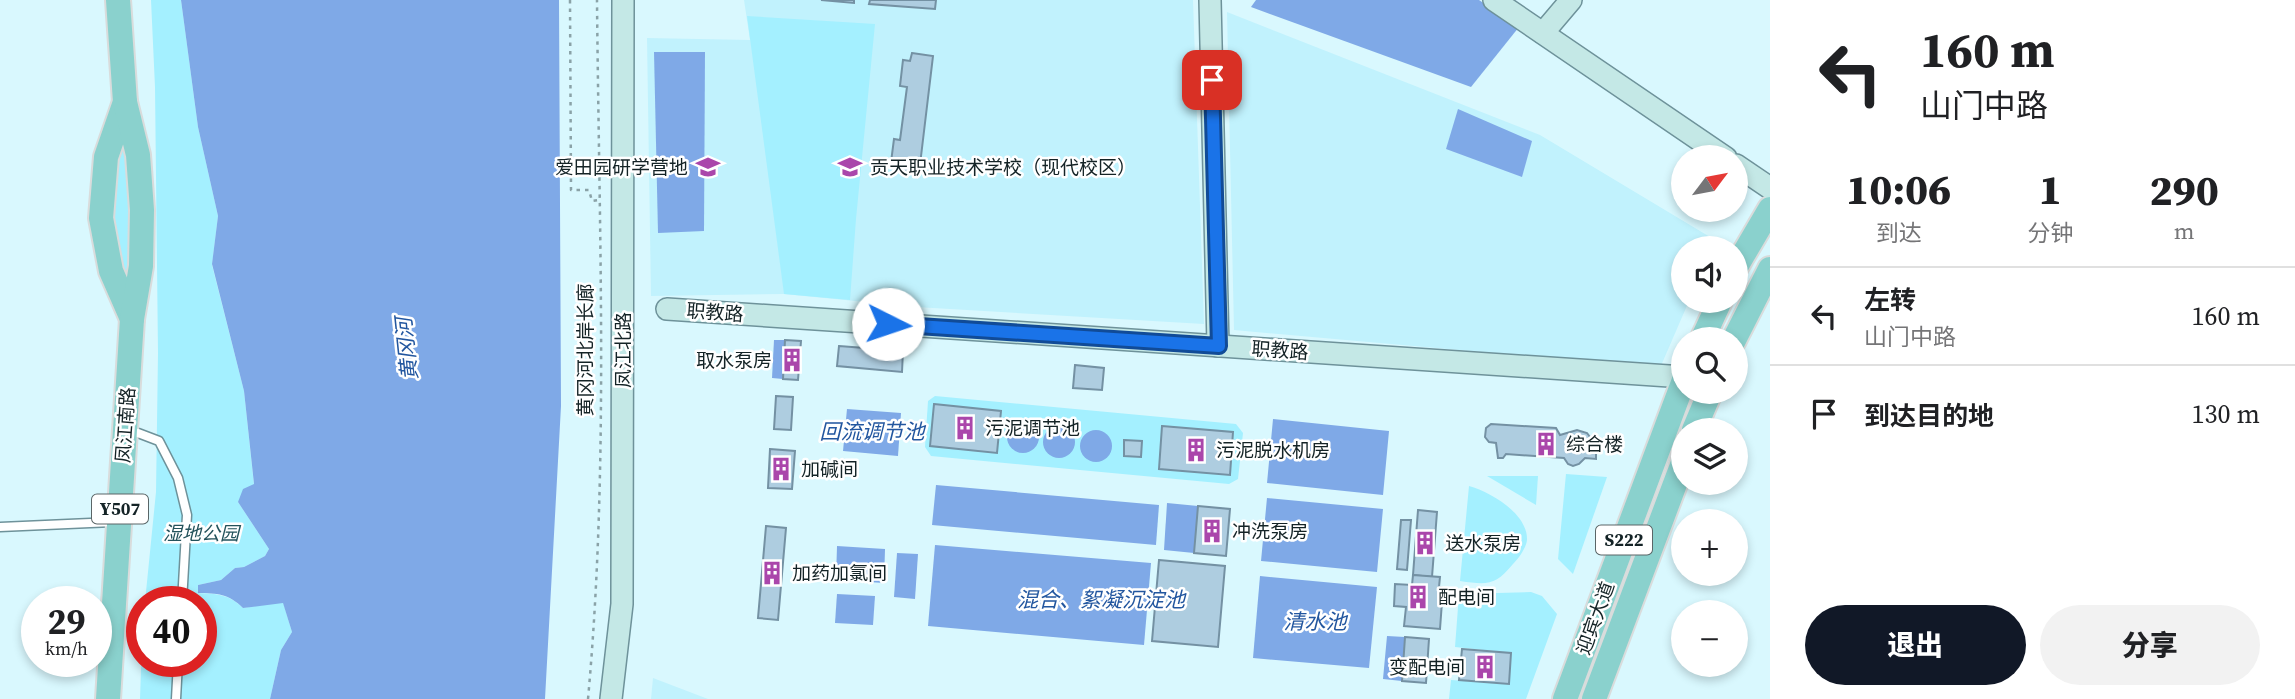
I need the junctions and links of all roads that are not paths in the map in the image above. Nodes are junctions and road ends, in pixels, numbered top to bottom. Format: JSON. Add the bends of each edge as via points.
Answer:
{"nodes":[{"id":1,"x":118,"y":0,"type":"edge"},
{"id":2,"x":623,"y":0,"type":"edge"},
{"id":3,"x":1210,"y":0,"type":"edge"},
{"id":4,"x":1494,"y":0,"type":"edge"},
{"id":5,"x":1571,"y":0,"type":"edge"},
{"id":6,"x":1543,"y":33,"type":"junction"},
{"id":7,"x":125,"y":102,"type":"junction"},
{"id":8,"x":1707,"y":145,"type":"edge"},
{"id":9,"x":1748,"y":172,"type":"edge"},
{"id":10,"x":1770,"y":188,"type":"edge"},
{"id":11,"x":1770,"y":209,"type":"edge"},
{"id":12,"x":1748,"y":247,"type":"edge"},
{"id":13,"x":1770,"y":269,"type":"edge"},
{"id":14,"x":1748,"y":294,"type":"edge"},
{"id":15,"x":667,"y":309,"type":"dead end"},
{"id":16,"x":132,"y":319,"type":"junction"},
{"id":17,"x":1219,"y":346,"type":"junction"},
{"id":18,"x":1671,"y":378,"type":"edge"},
{"id":19,"x":1675,"y":404,"type":"edge"},
{"id":20,"x":138,"y":433,"type":"dead end"},
{"id":21,"x":1671,"y":495,"type":"edge"},
{"id":22,"x":113,"y":522,"type":"dead end"},
{"id":23,"x":0,"y":527,"type":"edge"},
{"id":24,"x":183,"y":586,"type":"edge"},
{"id":25,"x":177,"y":677,"type":"edge"},
{"id":26,"x":107,"y":699,"type":"edge"},
{"id":27,"x":176,"y":699,"type":"edge"},
{"id":28,"x":611,"y":699,"type":"edge"},
{"id":29,"x":1564,"y":699,"type":"edge"},
{"id":30,"x":1594,"y":699,"type":"edge"}],
"edges":[{"from":1,"to":7,"type":"main road","name":"凤江南路","number":"Y507"},
{"from":2,"to":28,"type":"street","name":"凤江北路","via":[[622,604]]},
{"from":3,"to":17,"type":"street"},
{"from":4,"to":6,"type":"street"},
{"from":5,"to":6,"type":"street"},
{"from":6,"to":8,"type":"street"},
{"from":7,"to":16,"type":"main road","name":"凤江南路","number":"Y507","via":[[138,155],[142,210],[141,266]]},
{"from":7,"to":16,"type":"main road","name":"凤江南路","number":"Y507","via":[[106,157],[101,218],[111,271]]},
{"from":9,"to":10,"type":"street"},
{"from":11,"to":12,"type":"main road"},
{"from":13,"to":14,"type":"main road"},
{"from":15,"to":17,"type":"street","name":"职教路"},
{"from":16,"to":26,"type":"main road","name":"凤江南路","number":"Y507"},
{"from":17,"to":18,"type":"street","name":"职教路"},
{"from":19,"to":29,"type":"main road","name":"迎宾大道","number":"S222"},
{"from":20,"to":24,"type":"lane","via":[[159,442],[178,478],[187,515]]},
{"from":21,"to":30,"type":"main road","name":"迎宾大道","number":"S222"},
{"from":22,"to":23,"type":"lane"},
{"from":25,"to":27,"type":"lane"}]}
